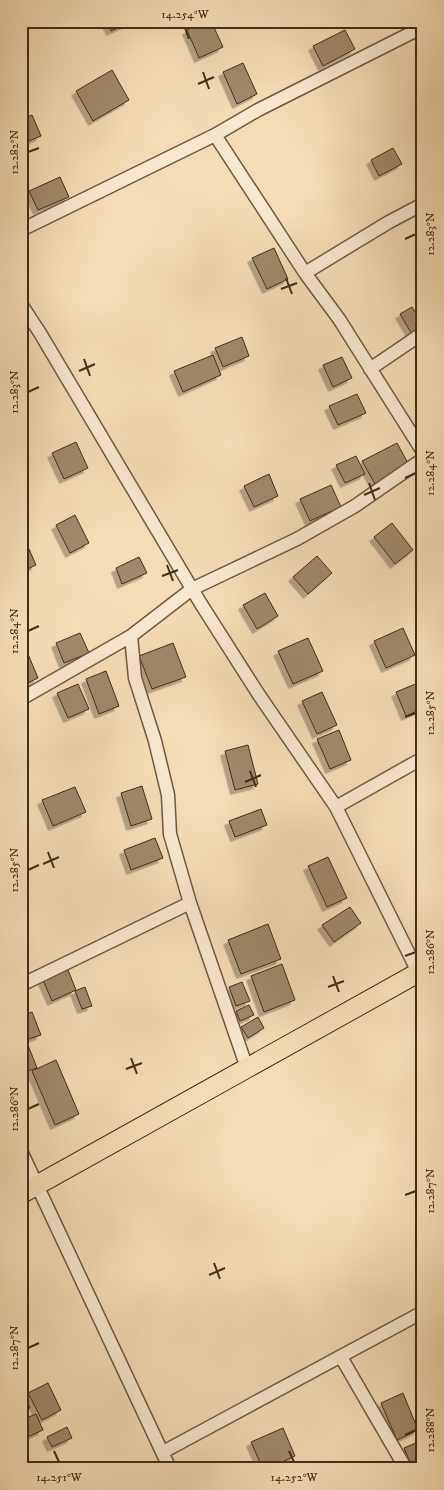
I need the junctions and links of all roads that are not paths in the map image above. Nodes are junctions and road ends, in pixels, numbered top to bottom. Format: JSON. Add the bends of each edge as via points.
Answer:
{"nodes":[{"id":1,"x":423,"y":28,"type":"edge"},
{"id":2,"x":215,"y":135,"type":"junction"},
{"id":3,"x":423,"y":204,"type":"edge"},
{"id":4,"x":21,"y":230,"type":"edge"},
{"id":5,"x":305,"y":273,"type":"junction"},
{"id":6,"x":21,"y":304,"type":"edge"},
{"id":7,"x":423,"y":333,"type":"edge"},
{"id":8,"x":370,"y":369,"type":"junction"},
{"id":9,"x":423,"y":452,"type":"edge"},
{"id":10,"x":423,"y":459,"type":"edge"},
{"id":11,"x":192,"y":589,"type":"junction"},
{"id":12,"x":131,"y":636,"type":"junction"},
{"id":13,"x":21,"y":699,"type":"edge"},
{"id":14,"x":423,"y":758,"type":"edge"},
{"id":15,"x":336,"y":807,"type":"junction"},
{"id":16,"x":190,"y":903,"type":"junction"},
{"id":17,"x":421,"y":975,"type":"edge"},
{"id":18,"x":21,"y":984,"type":"edge"},
{"id":19,"x":247,"y":1068,"type":"junction"},
{"id":20,"x":21,"y":1151,"type":"edge"},
{"id":21,"x":38,"y":1185,"type":"junction"},
{"id":22,"x":21,"y":1194,"type":"edge"},
{"id":23,"x":423,"y":1312,"type":"edge"},
{"id":24,"x":341,"y":1357,"type":"junction"},
{"id":25,"x":163,"y":1452,"type":"junction"},
{"id":26,"x":170,"y":1469,"type":"edge"},
{"id":27,"x":406,"y":1469,"type":"edge"}],
"edges":[{"from":1,"to":2,"type":"street","via":[[258,110]]},
{"from":2,"to":4,"type":"street"},
{"from":2,"to":5,"type":"street"},
{"from":3,"to":5,"type":"street"},
{"from":5,"to":8,"type":"street"},
{"from":6,"to":11,"type":"street"},
{"from":7,"to":8,"type":"street"},
{"from":8,"to":9,"type":"street"},
{"from":10,"to":11,"type":"street","via":[[356,506],[297,539]]},
{"from":11,"to":12,"type":"street"},
{"from":11,"to":15,"type":"street","via":[[259,695]]},
{"from":12,"to":13,"type":"street"},
{"from":12,"to":16,"type":"street","via":[[135,678],[155,741],[168,795],[170,834]]},
{"from":14,"to":15,"type":"street"},
{"from":15,"to":17,"type":"street"},
{"from":16,"to":18,"type":"street"},
{"from":16,"to":19,"type":"street"},
{"from":17,"to":19,"type":"main road"},
{"from":19,"to":21,"type":"main road"},
{"from":20,"to":21,"type":"street"},
{"from":21,"to":22,"type":"main road"},
{"from":21,"to":25,"type":"street"},
{"from":23,"to":24,"type":"street"},
{"from":24,"to":25,"type":"street"},
{"from":24,"to":27,"type":"street"},
{"from":25,"to":26,"type":"street"}]}
